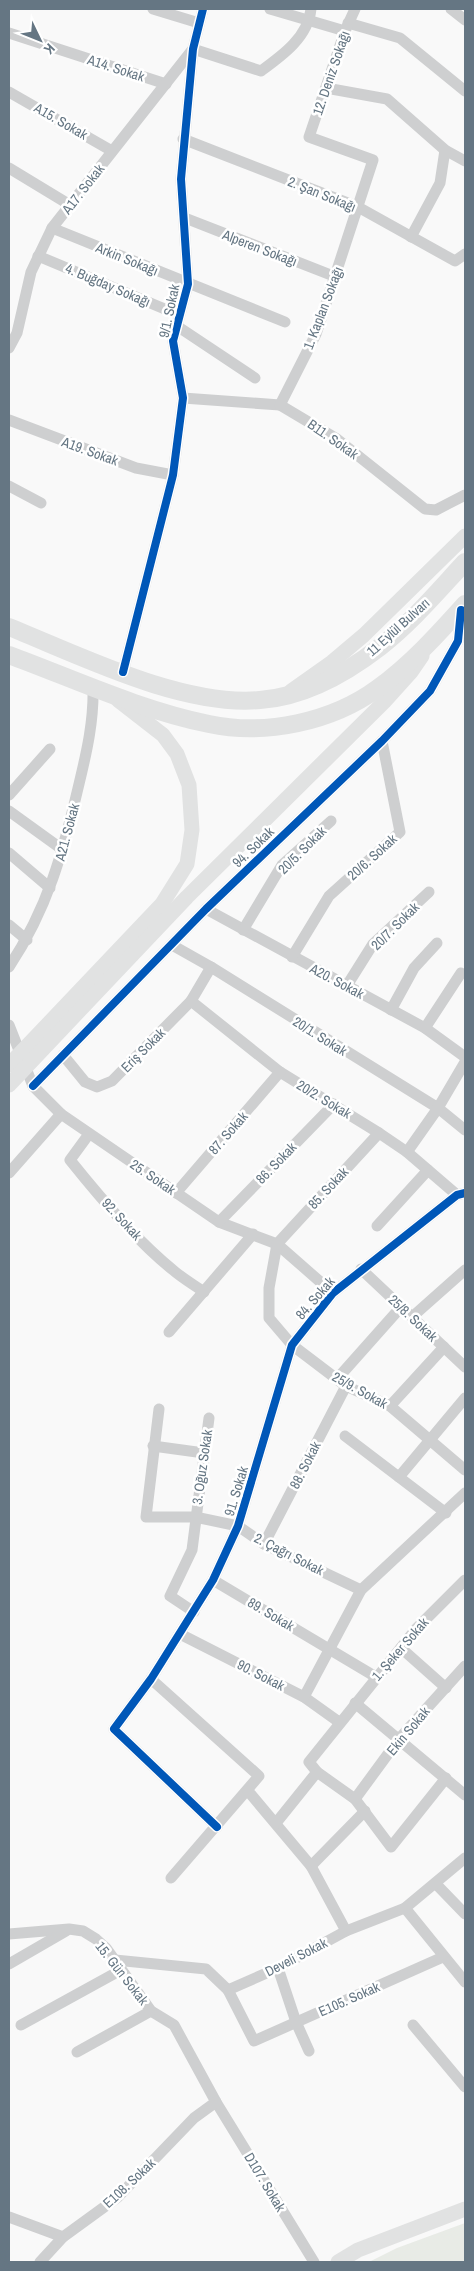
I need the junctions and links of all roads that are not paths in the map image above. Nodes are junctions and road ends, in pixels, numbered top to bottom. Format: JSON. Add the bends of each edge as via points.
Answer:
{"nodes":[{"id":1,"x":154,"y":9,"type":"edge"},
{"id":2,"x":203,"y":9,"type":"edge"},
{"id":3,"x":270,"y":9,"type":"edge"},
{"id":4,"x":311,"y":9,"type":"edge"},
{"id":5,"x":355,"y":9,"type":"edge"},
{"id":6,"x":451,"y":9,"type":"edge"},
{"id":7,"x":465,"y":20,"type":"edge"},
{"id":8,"x":310,"y":22,"type":"junction"},
{"id":9,"x":199,"y":23,"type":"junction"},
{"id":10,"x":347,"y":27,"type":"junction"},
{"id":11,"x":9,"y":33,"type":"edge"},
{"id":12,"x":193,"y":48,"type":"junction"},
{"id":13,"x":166,"y":84,"type":"junction"},
{"id":14,"x":326,"y":88,"type":"junction"},
{"id":15,"x":465,"y":91,"type":"edge"},
{"id":16,"x":9,"y":92,"type":"edge"},
{"id":17,"x":184,"y":139,"type":"junction"},
{"id":18,"x":445,"y":150,"type":"junction"},
{"id":19,"x":112,"y":151,"type":"junction"},
{"id":20,"x":373,"y":160,"type":"joint"},
{"id":21,"x":465,"y":161,"type":"edge"},
{"id":22,"x":9,"y":168,"type":"edge"},
{"id":23,"x":70,"y":206,"type":"junction"},
{"id":24,"x":358,"y":207,"type":"junction"},
{"id":25,"x":185,"y":218,"type":"junction"},
{"id":26,"x":52,"y":228,"type":"junction"},
{"id":27,"x":411,"y":237,"type":"junction"},
{"id":28,"x":465,"y":254,"type":"edge"},
{"id":29,"x":38,"y":256,"type":"junction"},
{"id":30,"x":336,"y":277,"type":"junction"},
{"id":31,"x":188,"y":284,"type":"junction"},
{"id":32,"x":178,"y":320,"type":"junction"},
{"id":33,"x":285,"y":322,"type":"dead end"},
{"id":34,"x":9,"y":348,"type":"edge"},
{"id":35,"x":255,"y":378,"type":"dead end"},
{"id":36,"x":183,"y":398,"type":"junction"},
{"id":37,"x":280,"y":405,"type":"junction"},
{"id":38,"x":9,"y":420,"type":"edge"},
{"id":39,"x":173,"y":474,"type":"junction"},
{"id":40,"x":9,"y":486,"type":"edge"},
{"id":41,"x":465,"y":495,"type":"edge"},
{"id":42,"x":41,"y":503,"type":"dead end"},
{"id":43,"x":465,"y":536,"type":"edge"},
{"id":44,"x":465,"y":562,"type":"edge"},
{"id":45,"x":463,"y":607,"type":"edge"},
{"id":46,"x":9,"y":627,"type":"edge"},
{"id":47,"x":435,"y":637,"type":"junction"},
{"id":48,"x":461,"y":645,"type":"edge"},
{"id":49,"x":9,"y":655,"type":"edge"},
{"id":50,"x":123,"y":672,"type":"junction"},
{"id":51,"x":100,"y":689,"type":"junction"},
{"id":52,"x":284,"y":696,"type":"junction"},
{"id":53,"x":382,"y":741,"type":"junction"},
{"id":54,"x":50,"y":749,"type":"dead end"},
{"id":55,"x":9,"y":795,"type":"edge"},
{"id":56,"x":9,"y":811,"type":"edge"},
{"id":57,"x":331,"y":821,"type":"dead end"},
{"id":58,"x":63,"y":850,"type":"junction"},
{"id":59,"x":9,"y":853,"type":"edge"},
{"id":60,"x":50,"y":888,"type":"junction"},
{"id":61,"x":429,"y":892,"type":"dead end"},
{"id":62,"x":206,"y":909,"type":"junction"},
{"id":63,"x":9,"y":925,"type":"edge"},
{"id":64,"x":243,"y":930,"type":"junction"},
{"id":65,"x":27,"y":940,"type":"junction"},
{"id":66,"x":437,"y":944,"type":"dead end"},
{"id":67,"x":172,"y":945,"type":"junction"},
{"id":68,"x":292,"y":957,"type":"junction"},
{"id":69,"x":9,"y":967,"type":"edge"},
{"id":70,"x":211,"y":967,"type":"junction"},
{"id":71,"x":460,"y":973,"type":"dead end"},
{"id":72,"x":346,"y":986,"type":"junction"},
{"id":73,"x":191,"y":1001,"type":"junction"},
{"id":74,"x":392,"y":1010,"type":"junction"},
{"id":75,"x":9,"y":1025,"type":"edge"},
{"id":76,"x":425,"y":1028,"type":"junction"},
{"id":77,"x":63,"y":1055,"type":"junction"},
{"id":78,"x":465,"y":1057,"type":"edge"},
{"id":79,"x":14,"y":1059,"type":"edge"},
{"id":80,"x":465,"y":1062,"type":"edge"},
{"id":81,"x":25,"y":1068,"type":"junction"},
{"id":82,"x":280,"y":1072,"type":"junction"},
{"id":83,"x":9,"y":1085,"type":"edge"},
{"id":84,"x":33,"y":1086,"type":"junction"},
{"id":85,"x":334,"y":1104,"type":"junction"},
{"id":86,"x":438,"y":1108,"type":"junction"},
{"id":87,"x":61,"y":1114,"type":"junction"},
{"id":88,"x":465,"y":1130,"type":"edge"},
{"id":89,"x":379,"y":1133,"type":"junction"},
{"id":90,"x":89,"y":1134,"type":"junction"},
{"id":91,"x":407,"y":1152,"type":"junction"},
{"id":92,"x":428,"y":1170,"type":"junction"},
{"id":93,"x":9,"y":1173,"type":"edge"},
{"id":94,"x":176,"y":1193,"type":"junction"},
{"id":95,"x":461,"y":1194,"type":"edge"},
{"id":96,"x":219,"y":1222,"type":"junction"},
{"id":97,"x":376,"y":1226,"type":"dead end"},
{"id":98,"x":253,"y":1234,"type":"junction"},
{"id":99,"x":277,"y":1244,"type":"junction"},
{"id":100,"x":360,"y":1269,"type":"junction"},
{"id":101,"x":465,"y":1270,"type":"edge"},
{"id":102,"x":204,"y":1292,"type":"junction"},
{"id":103,"x":333,"y":1293,"type":"junction"},
{"id":104,"x":401,"y":1307,"type":"junction"},
{"id":105,"x":412,"y":1317,"type":"junction"},
{"id":106,"x":170,"y":1332,"type":"dead end"},
{"id":107,"x":292,"y":1345,"type":"junction"},
{"id":108,"x":444,"y":1347,"type":"junction"},
{"id":109,"x":465,"y":1367,"type":"edge"},
{"id":110,"x":342,"y":1383,"type":"junction"},
{"id":111,"x":465,"y":1398,"type":"edge"},
{"id":112,"x":390,"y":1406,"type":"junction"},
{"id":113,"x":159,"y":1409,"type":"dead end"},
{"id":114,"x":209,"y":1418,"type":"dead end"},
{"id":115,"x":345,"y":1436,"type":"dead end"},
{"id":116,"x":430,"y":1440,"type":"junction"},
{"id":117,"x":154,"y":1446,"type":"junction"},
{"id":118,"x":204,"y":1453,"type":"junction"},
{"id":119,"x":464,"y":1466,"type":"edge"},
{"id":120,"x":399,"y":1478,"type":"junction"},
{"id":121,"x":465,"y":1492,"type":"edge"},
{"id":122,"x":446,"y":1512,"type":"junction"},
{"id":123,"x":195,"y":1517,"type":"junction"},
{"id":124,"x":238,"y":1526,"type":"junction"},
{"id":125,"x":264,"y":1544,"type":"junction"},
{"id":126,"x":213,"y":1580,"type":"junction"},
{"id":127,"x":465,"y":1580,"type":"edge"},
{"id":128,"x":361,"y":1590,"type":"junction"},
{"id":129,"x":194,"y":1612,"type":"junction"},
{"id":130,"x":180,"y":1634,"type":"junction"},
{"id":131,"x":401,"y":1648,"type":"junction"},
{"id":132,"x":329,"y":1649,"type":"junction"},
{"id":133,"x":465,"y":1666,"type":"edge"},
{"id":134,"x":376,"y":1677,"type":"junction"},
{"id":135,"x":151,"y":1680,"type":"junction"},
{"id":136,"x":446,"y":1688,"type":"junction"},
{"id":137,"x":304,"y":1697,"type":"junction"},
{"id":138,"x":355,"y":1703,"type":"junction"},
{"id":139,"x":339,"y":1722,"type":"junction"},
{"id":140,"x":399,"y":1739,"type":"junction"},
{"id":141,"x":317,"y":1772,"type":"junction"},
{"id":142,"x":446,"y":1778,"type":"junction"},
{"id":143,"x":248,"y":1791,"type":"junction"},
{"id":144,"x":465,"y":1795,"type":"edge"},
{"id":145,"x":355,"y":1799,"type":"junction"},
{"id":146,"x":365,"y":1811,"type":"junction"},
{"id":147,"x":276,"y":1823,"type":"junction"},
{"id":148,"x":217,"y":1828,"type":"junction"},
{"id":149,"x":465,"y":1858,"type":"edge"},
{"id":150,"x":311,"y":1866,"type":"junction"},
{"id":151,"x":172,"y":1878,"type":"dead end"},
{"id":152,"x":436,"y":1884,"type":"junction"},
{"id":153,"x":404,"y":1908,"type":"junction"},
{"id":154,"x":465,"y":1914,"type":"edge"},
{"id":155,"x":69,"y":1929,"type":"junction"},
{"id":156,"x":346,"y":1931,"type":"junction"},
{"id":157,"x":9,"y":1934,"type":"edge"},
{"id":158,"x":443,"y":1957,"type":"junction"},
{"id":159,"x":9,"y":1964,"type":"edge"},
{"id":160,"x":118,"y":1965,"type":"junction"},
{"id":161,"x":278,"y":1968,"type":"junction"},
{"id":162,"x":465,"y":1982,"type":"edge"},
{"id":163,"x":228,"y":1990,"type":"junction"},
{"id":164,"x":151,"y":2011,"type":"junction"},
{"id":165,"x":296,"y":2022,"type":"junction"},
{"id":166,"x":21,"y":2025,"type":"dead end"},
{"id":167,"x":413,"y":2026,"type":"dead end"},
{"id":168,"x":309,"y":2051,"type":"dead end"},
{"id":169,"x":77,"y":2052,"type":"dead end"},
{"id":170,"x":465,"y":2087,"type":"edge"},
{"id":171,"x":216,"y":2102,"type":"junction"},
{"id":172,"x":465,"y":2209,"type":"edge"},
{"id":173,"x":9,"y":2217,"type":"edge"},
{"id":174,"x":63,"y":2237,"type":"junction"},
{"id":175,"x":40,"y":2262,"type":"edge"},
{"id":176,"x":314,"y":2262,"type":"edge"},
{"id":177,"x":338,"y":2262,"type":"edge"}],
"edges":[{"from":1,"to":9,"type":"street"},
{"from":2,"to":9,"type":"street","name":"9/1. Sokak"},
{"from":3,"to":8,"type":"street"},
{"from":4,"to":8,"type":"street"},
{"from":5,"to":10,"type":"street","name":"12. Deniz Sokağı"},
{"from":6,"to":7,"type":"street"},
{"from":8,"to":10,"type":"street"},
{"from":8,"to":12,"type":"street","via":[[288,52],[261,70]]},
{"from":9,"to":12,"type":"street","name":"9/1. Sokak"},
{"from":10,"to":14,"type":"street","name":"12. Deniz Sokağı"},
{"from":10,"to":15,"type":"street","via":[[400,38]]},
{"from":11,"to":13,"type":"street","name":"A14. Sokak"},
{"from":12,"to":13,"type":"street","name":"A17. Sokak"},
{"from":12,"to":17,"type":"street","name":"9/1. Sokak"},
{"from":13,"to":19,"type":"street","name":"A17. Sokak"},
{"from":14,"to":18,"type":"street","via":[[388,99]]},
{"from":14,"to":20,"type":"street","name":"12. Deniz Sokağı","via":[[309,137]]},
{"from":16,"to":19,"type":"street","name":"A15. Sokak"},
{"from":17,"to":24,"type":"street","name":"2. Şan Sokağı"},
{"from":17,"to":25,"type":"street","name":"9/1. Sokak","via":[[181,179]]},
{"from":18,"to":21,"type":"street"},
{"from":18,"to":27,"type":"street","via":[[440,183]]},
{"from":19,"to":23,"type":"street","name":"A17. Sokak"},
{"from":20,"to":24,"type":"street","name":"1. Kaplan Sokağı"},
{"from":22,"to":23,"type":"street"},
{"from":23,"to":26,"type":"street","name":"A17. Sokak"},
{"from":24,"to":27,"type":"street","name":"2. Şan Sokağı"},
{"from":24,"to":30,"type":"street","name":"1. Kaplan Sokağı"},
{"from":25,"to":30,"type":"street","name":"Alperen Sokağı"},
{"from":25,"to":31,"type":"street","name":"9/1. Sokak"},
{"from":26,"to":29,"type":"street","name":"A17. Sokak"},
{"from":26,"to":31,"type":"street","name":"Arkin Sokağı"},
{"from":27,"to":28,"type":"street","name":"2. Şan Sokağı","via":[[455,261]]},
{"from":29,"to":32,"type":"street","name":"4. Buğday Sokağı"},
{"from":29,"to":34,"type":"street","name":"A17. Sokak","via":[[31,272],[17,333]]},
{"from":30,"to":37,"type":"street","name":"1. Kaplan Sokağı","via":[[316,334]]},
{"from":31,"to":32,"type":"street","name":"9/1. Sokak"},
{"from":31,"to":33,"type":"street","name":"Arkin Sokağı"},
{"from":32,"to":35,"type":"street","name":"4. Buğday Sokağı"},
{"from":32,"to":36,"type":"street","name":"9/1. Sokak","via":[[173,342]]},
{"from":36,"to":37,"type":"street","name":"B11. Sokak"},
{"from":36,"to":39,"type":"street","name":"9/1. Sokak"},
{"from":37,"to":41,"type":"street","name":"B11. Sokak","via":[[337,439],[425,508],[436,510]]},
{"from":38,"to":39,"type":"street","name":"A19. Sokak","via":[[136,468]]},
{"from":39,"to":50,"type":"street","name":"9/1. Sokak"},
{"from":40,"to":42,"type":"street"},
{"from":43,"to":52,"type":"main road","via":[[364,635]]},
{"from":44,"to":52,"type":"main road","name":"11 Eylül Bulvarı","via":[[381,647],[348,670]]},
{"from":45,"to":47,"type":"main road"},
{"from":45,"to":48,"type":"street","name":"94. Sokak"},
{"from":46,"to":50,"type":"main road","name":"11 Eylül Bulvarı"},
{"from":47,"to":51,"type":"main road","via":[[377,690],[328,715],[297,723],[258,728],[210,724]]},
{"from":47,"to":81,"type":"main road","via":[[411,672],[384,702],[187,897]]},
{"from":48,"to":53,"type":"street","name":"94. Sokak","via":[[430,691]]},
{"from":49,"to":51,"type":"main road"},
{"from":50,"to":52,"type":"main road","name":"11 Eylül Bulvarı","via":[[176,691],[208,698],[260,700]]},
{"from":51,"to":58,"type":"street","name":"A21. Sokak"},
{"from":51,"to":79,"type":"main road","via":[[163,734],[177,754],[189,785],[192,830],[187,864],[162,904]]},
{"from":53,"to":62,"type":"street","name":"94. Sokak"},
{"from":53,"to":68,"type":"street","name":"20/6. Sokak","via":[[400,832],[328,896]]},
{"from":54,"to":55,"type":"street"},
{"from":56,"to":58,"type":"street"},
{"from":57,"to":64,"type":"street","name":"20/5. Sokak","via":[[282,866]]},
{"from":58,"to":60,"type":"street","name":"A21. Sokak"},
{"from":59,"to":60,"type":"street"},
{"from":60,"to":65,"type":"street","name":"A21. Sokak"},
{"from":61,"to":72,"type":"street","name":"20/7. Sokak","via":[[373,944]]},
{"from":62,"to":64,"type":"street","name":"A20. Sokak"},
{"from":62,"to":67,"type":"street","name":"94. Sokak"},
{"from":63,"to":65,"type":"street"},
{"from":64,"to":68,"type":"street","name":"A20. Sokak"},
{"from":65,"to":69,"type":"street","name":"A21. Sokak"},
{"from":66,"to":74,"type":"street","via":[[414,968]]},
{"from":67,"to":70,"type":"street","name":"20/1. Sokak"},
{"from":67,"to":77,"type":"street","name":"94. Sokak"},
{"from":68,"to":72,"type":"street","name":"A20. Sokak"},
{"from":70,"to":73,"type":"street","name":"Eriş Sokak"},
{"from":70,"to":86,"type":"street","name":"20/1. Sokak"},
{"from":71,"to":76,"type":"street"},
{"from":72,"to":74,"type":"street","name":"A20. Sokak"},
{"from":73,"to":77,"type":"street","name":"Eriş Sokak","via":[[112,1080],[97,1087],[85,1082]]},
{"from":73,"to":82,"type":"street","name":"20/2. Sokak"},
{"from":74,"to":76,"type":"street","name":"A20. Sokak"},
{"from":75,"to":79,"type":"street","name":"25. Sokak"},
{"from":76,"to":78,"type":"street","name":"A20. Sokak"},
{"from":77,"to":84,"type":"street","name":"94. Sokak"},
{"from":79,"to":81,"type":"street","name":"25. Sokak"},
{"from":80,"to":86,"type":"street"},
{"from":81,"to":83,"type":"main road"},
{"from":81,"to":84,"type":"street","name":"25. Sokak"},
{"from":82,"to":85,"type":"street","name":"20/2. Sokak"},
{"from":82,"to":94,"type":"street","name":"87. Sokak"},
{"from":84,"to":87,"type":"street","name":"25. Sokak"},
{"from":85,"to":89,"type":"street","name":"20/2. Sokak"},
{"from":85,"to":96,"type":"street","name":"86. Sokak"},
{"from":86,"to":88,"type":"street","name":"20/1. Sokak"},
{"from":86,"to":91,"type":"street"},
{"from":87,"to":90,"type":"street","name":"25. Sokak"},
{"from":87,"to":93,"type":"street"},
{"from":89,"to":91,"type":"street","name":"20/2. Sokak"},
{"from":89,"to":99,"type":"street","name":"85. Sokak"},
{"from":90,"to":94,"type":"street","name":"25. Sokak"},
{"from":90,"to":102,"type":"street","name":"92. Sokak","via":[[70,1160],[144,1243],[172,1270]]},
{"from":91,"to":92,"type":"street","name":"20/2. Sokak"},
{"from":92,"to":95,"type":"street","name":"20/2. Sokak"},
{"from":92,"to":97,"type":"street"},
{"from":94,"to":96,"type":"street","name":"25. Sokak"},
{"from":95,"to":100,"type":"street"},
{"from":96,"to":98,"type":"street","name":"25. Sokak"},
{"from":98,"to":99,"type":"street","name":"25. Sokak"},
{"from":98,"to":102,"type":"street"},
{"from":99,"to":103,"type":"street","name":"25. Sokak"},
{"from":99,"to":107,"type":"street","name":"25/9. Sokak","via":[[269,1288],[269,1318]]},
{"from":100,"to":103,"type":"street","name":"84. Sokak"},
{"from":100,"to":104,"type":"street","name":"25/8. Sokak"},
{"from":101,"to":105,"type":"street"},
{"from":102,"to":106,"type":"street"},
{"from":103,"to":107,"type":"street","name":"84. Sokak"},
{"from":104,"to":105,"type":"street","name":"25/8. Sokak"},
{"from":104,"to":110,"type":"street"},
{"from":105,"to":108,"type":"street","name":"25/8. Sokak"},
{"from":107,"to":110,"type":"street","name":"25/9. Sokak"},
{"from":107,"to":124,"type":"street","name":"91. Sokak"},
{"from":108,"to":109,"type":"street","name":"25/8. Sokak"},
{"from":108,"to":112,"type":"street"},
{"from":110,"to":112,"type":"street","name":"25/9. Sokak"},
{"from":110,"to":125,"type":"street","name":"88. Sokak"},
{"from":111,"to":116,"type":"street"},
{"from":112,"to":116,"type":"street","name":"25/9. Sokak"},
{"from":113,"to":117,"type":"street","name":"2. Çağrı Sokak"},
{"from":114,"to":118,"type":"street","name":"3. Oğuz Sokak"},
{"from":115,"to":120,"type":"street"},
{"from":116,"to":119,"type":"street","name":"25/9. Sokak"},
{"from":116,"to":120,"type":"street"},
{"from":117,"to":118,"type":"street"},
{"from":117,"to":123,"type":"street","name":"2. Çağrı Sokak","via":[[146,1517]]},
{"from":118,"to":123,"type":"street","name":"3. Oğuz Sokak"},
{"from":120,"to":122,"type":"street"},
{"from":121,"to":122,"type":"street"},
{"from":122,"to":128,"type":"street"},
{"from":123,"to":124,"type":"street","name":"2. Çağrı Sokak"},
{"from":123,"to":129,"type":"street","name":"3. Oğuz Sokak","via":[[192,1550],[170,1596]]},
{"from":124,"to":125,"type":"street","name":"2. Çağrı Sokak"},
{"from":124,"to":126,"type":"street","name":"91. Sokak"},
{"from":125,"to":128,"type":"street","name":"2. Çağrı Sokak"},
{"from":126,"to":129,"type":"street","name":"91. Sokak"},
{"from":126,"to":132,"type":"street","name":"89. Sokak"},
{"from":127,"to":131,"type":"street","name":"1. Şeker Sokak"},
{"from":128,"to":132,"type":"street"},
{"from":129,"to":130,"type":"street","name":"91. Sokak"},
{"from":130,"to":135,"type":"street","name":"91. Sokak"},
{"from":130,"to":137,"type":"street","name":"90. Sokak"},
{"from":131,"to":134,"type":"street","name":"1. Şeker Sokak"},
{"from":131,"to":136,"type":"street"},
{"from":132,"to":134,"type":"street","name":"89. Sokak"},
{"from":132,"to":137,"type":"street"},
{"from":133,"to":136,"type":"street","name":"Ekin Sokak"},
{"from":134,"to":138,"type":"street","name":"1. Şeker Sokak"},
{"from":135,"to":143,"type":"street","via":[[259,1776]]},
{"from":135,"to":148,"type":"street","name":"91. Sokak","via":[[114,1729]]},
{"from":136,"to":140,"type":"street","name":"Ekin Sokak"},
{"from":137,"to":139,"type":"street","name":"90. Sokak"},
{"from":138,"to":139,"type":"street","name":"1. Şeker Sokak"},
{"from":138,"to":140,"type":"street"},
{"from":139,"to":141,"type":"street","name":"1. Şeker Sokak","via":[[309,1762]]},
{"from":140,"to":142,"type":"street"},
{"from":140,"to":145,"type":"street","name":"Ekin Sokak"},
{"from":141,"to":145,"type":"street"},
{"from":141,"to":147,"type":"street"},
{"from":142,"to":144,"type":"street"},
{"from":142,"to":146,"type":"street","via":[[391,1847]]},
{"from":143,"to":147,"type":"street"},
{"from":143,"to":148,"type":"street"},
{"from":145,"to":146,"type":"street"},
{"from":146,"to":150,"type":"street"},
{"from":147,"to":150,"type":"street"},
{"from":148,"to":151,"type":"street"},
{"from":149,"to":152,"type":"street","name":"Develi Sokak"},
{"from":150,"to":156,"type":"street"},
{"from":152,"to":153,"type":"street","name":"Develi Sokak"},
{"from":152,"to":154,"type":"street"},
{"from":153,"to":156,"type":"street","name":"Develi Sokak"},
{"from":153,"to":158,"type":"street"},
{"from":155,"to":157,"type":"street","name":"15. Gün Sokak"},
{"from":155,"to":159,"type":"street"},
{"from":155,"to":160,"type":"street","name":"15. Gün Sokak","via":[[83,1931],[96,1939]]},
{"from":156,"to":161,"type":"street","name":"Develi Sokak"},
{"from":158,"to":162,"type":"street"},
{"from":158,"to":165,"type":"street","name":"E105. Sokak"},
{"from":160,"to":163,"type":"street","via":[[206,1969]]},
{"from":160,"to":164,"type":"street","name":"15. Gün Sokak"},
{"from":160,"to":166,"type":"street"},
{"from":161,"to":163,"type":"street","name":"Develi Sokak"},
{"from":161,"to":165,"type":"street"},
{"from":163,"to":165,"type":"street","name":"E105. Sokak","via":[[254,2041]]},
{"from":164,"to":169,"type":"street"},
{"from":164,"to":171,"type":"street","name":"15. Gün Sokak","via":[[174,2025]]},
{"from":165,"to":168,"type":"street"},
{"from":167,"to":170,"type":"street"},
{"from":171,"to":174,"type":"street","name":"E108. Sokak","via":[[194,2118],[118,2197]]},
{"from":171,"to":176,"type":"street","name":"D107. Sokak"},
{"from":172,"to":177,"type":"main road","via":[[358,2250]]},
{"from":173,"to":174,"type":"street"},
{"from":174,"to":175,"type":"street","name":"E108. Sokak"}]}
